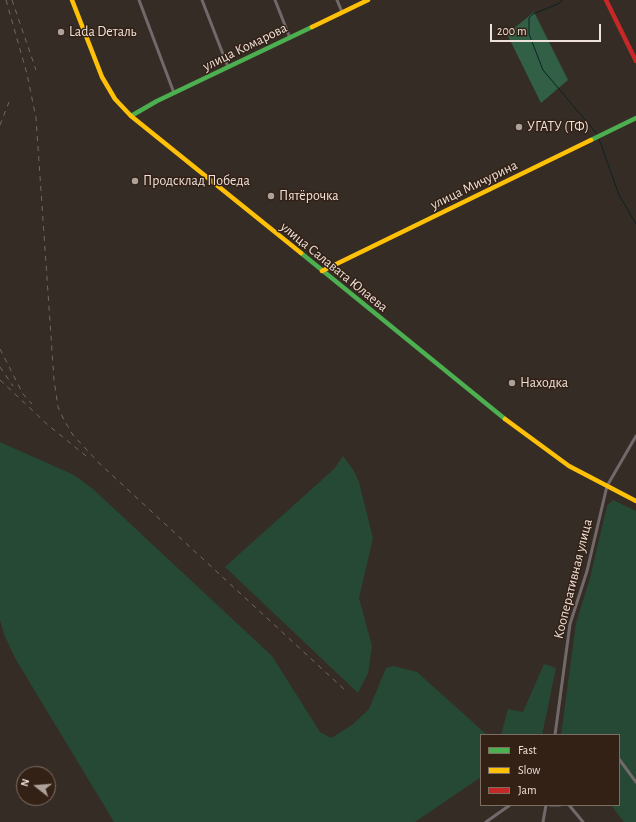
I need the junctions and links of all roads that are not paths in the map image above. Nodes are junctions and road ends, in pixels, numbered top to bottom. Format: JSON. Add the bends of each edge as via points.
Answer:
{"nodes":[{"id":1,"x":72,"y":0,"type":"edge"},
{"id":2,"x":138,"y":0,"type":"edge"},
{"id":3,"x":202,"y":0,"type":"edge"},
{"id":4,"x":275,"y":0,"type":"edge"},
{"id":5,"x":337,"y":0,"type":"edge"},
{"id":6,"x":368,"y":0,"type":"edge"},
{"id":7,"x":606,"y":0,"type":"edge"},
{"id":8,"x":342,"y":12,"type":"junction"},
{"id":9,"x":290,"y":38,"type":"junction"},
{"id":10,"x":636,"y":61,"type":"edge"},
{"id":11,"x":228,"y":67,"type":"junction"},
{"id":12,"x":174,"y":93,"type":"junction"},
{"id":13,"x":131,"y":116,"type":"junction"},
{"id":14,"x":636,"y":118,"type":"edge"},
{"id":15,"x":322,"y":271,"type":"junction"},
{"id":16,"x":636,"y":436,"type":"edge"},
{"id":17,"x":607,"y":486,"type":"junction"},
{"id":18,"x":636,"y":501,"type":"edge"},
{"id":19,"x":555,"y":734,"type":"edge"},
{"id":20,"x":620,"y":760,"type":"edge"},
{"id":21,"x":636,"y":782,"type":"edge"},
{"id":22,"x":509,"y":806,"type":"edge"},
{"id":23,"x":546,"y":806,"type":"edge"},
{"id":24,"x":570,"y":806,"type":"edge"},
{"id":25,"x":486,"y":822,"type":"edge"},
{"id":26,"x":543,"y":822,"type":"edge"},
{"id":27,"x":583,"y":822,"type":"edge"}],
"edges":[{"from":1,"to":13,"type":"street","name":"улица Салавата Юлаева","via":[[102,76],[115,98]]},
{"from":2,"to":12,"type":"street"},
{"from":3,"to":11,"type":"street"},
{"from":4,"to":9,"type":"street"},
{"from":5,"to":8,"type":"street"},
{"from":6,"to":8,"type":"street","name":"улица Комарова"},
{"from":7,"to":10,"type":"street"},
{"from":8,"to":9,"type":"street","name":"улица Комарова"},
{"from":9,"to":11,"type":"street","name":"улица Комарова"},
{"from":11,"to":12,"type":"street","name":"улица Комарова"},
{"from":12,"to":13,"type":"street","name":"улица Комарова"},
{"from":13,"to":15,"type":"street","name":"улица Салавата Юлаева"},
{"from":14,"to":15,"type":"street","name":"улица Мичурина"},
{"from":15,"to":17,"type":"street","name":"улица Салавата Юлаева","via":[[525,435],[569,466]]},
{"from":16,"to":17,"type":"street","name":"Кооперативная улица"},
{"from":17,"to":18,"type":"street","name":"улица Салавата Юлаева"},
{"from":17,"to":19,"type":"street","name":"Кооперативная улица","via":[[587,571],[570,624]]},
{"from":20,"to":21,"type":"street"},
{"from":22,"to":25,"type":"street"},
{"from":23,"to":26,"type":"street"},
{"from":24,"to":27,"type":"street"}]}
